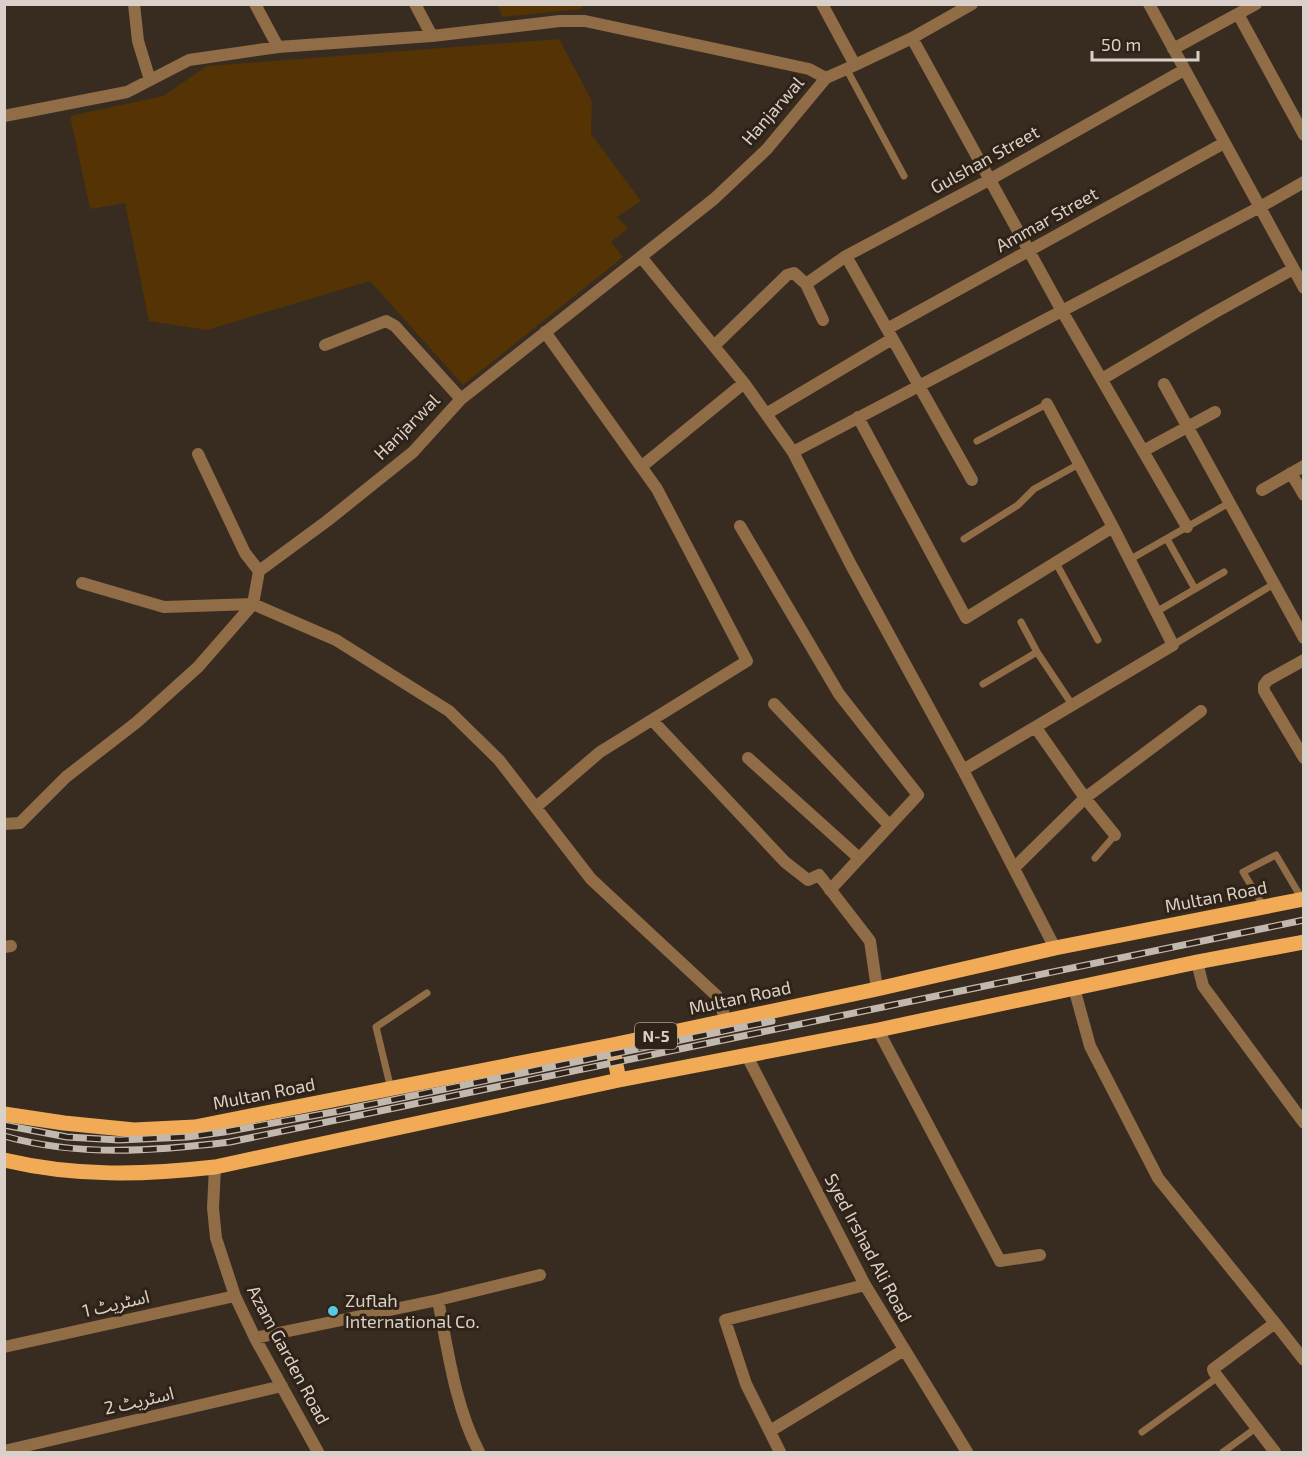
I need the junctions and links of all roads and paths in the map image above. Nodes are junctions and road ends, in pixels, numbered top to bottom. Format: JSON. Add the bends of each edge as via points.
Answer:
{"nodes":[{"id":1,"x":134,"y":4,"type":"edge"},
{"id":2,"x":255,"y":4,"type":"edge"},
{"id":3,"x":415,"y":4,"type":"edge"},
{"id":4,"x":822,"y":4,"type":"edge"},
{"id":5,"x":972,"y":4,"type":"edge"},
{"id":6,"x":1149,"y":4,"type":"edge"},
{"id":7,"x":1256,"y":4,"type":"edge"},
{"id":8,"x":950,"y":10,"type":"edge"},
{"id":9,"x":1238,"y":14,"type":"junction"},
{"id":10,"x":432,"y":36,"type":"junction"},
{"id":11,"x":912,"y":38,"type":"junction"},
{"id":12,"x":278,"y":47,"type":"junction"},
{"id":13,"x":1173,"y":49,"type":"junction"},
{"id":14,"x":851,"y":68,"type":"junction"},
{"id":15,"x":1184,"y":70,"type":"junction"},
{"id":16,"x":826,"y":78,"type":"junction"},
{"id":17,"x":150,"y":80,"type":"junction"},
{"id":18,"x":4,"y":116,"type":"edge"},
{"id":19,"x":1304,"y":135,"type":"edge"},
{"id":20,"x":1224,"y":143,"type":"junction"},
{"id":21,"x":904,"y":176,"type":"dead end"},
{"id":22,"x":989,"y":180,"type":"junction"},
{"id":23,"x":1304,"y":182,"type":"edge"},
{"id":24,"x":1260,"y":207,"type":"junction"},
{"id":25,"x":1029,"y":251,"type":"junction"},
{"id":26,"x":846,"y":256,"type":"junction"},
{"id":27,"x":641,"y":257,"type":"junction"},
{"id":28,"x":1293,"y":268,"type":"junction"},
{"id":29,"x":806,"y":284,"type":"junction"},
{"id":30,"x":1304,"y":288,"type":"edge"},
{"id":31,"x":1062,"y":311,"type":"junction"},
{"id":32,"x":823,"y":320,"type":"dead end"},
{"id":33,"x":545,"y":332,"type":"junction"},
{"id":34,"x":890,"y":334,"type":"junction"},
{"id":35,"x":325,"y":345,"type":"dead end"},
{"id":36,"x":714,"y":346,"type":"junction"},
{"id":37,"x":1102,"y":379,"type":"junction"},
{"id":38,"x":744,"y":383,"type":"junction"},
{"id":39,"x":1164,"y":384,"type":"dead end"},
{"id":40,"x":918,"y":385,"type":"junction"},
{"id":41,"x":461,"y":399,"type":"junction"},
{"id":42,"x":1047,"y":404,"type":"joint"},
{"id":43,"x":1215,"y":412,"type":"dead end"},
{"id":44,"x":766,"y":414,"type":"junction"},
{"id":45,"x":858,"y":417,"type":"junction"},
{"id":46,"x":1187,"y":427,"type":"junction"},
{"id":47,"x":977,"y":441,"type":"dead end"},
{"id":48,"x":793,"y":452,"type":"junction"},
{"id":49,"x":1143,"y":452,"type":"junction"},
{"id":50,"x":198,"y":454,"type":"dead end"},
{"id":51,"x":1079,"y":464,"type":"junction"},
{"id":52,"x":1304,"y":466,"type":"edge"},
{"id":53,"x":641,"y":467,"type":"junction"},
{"id":54,"x":1291,"y":473,"type":"junction"},
{"id":55,"x":972,"y":480,"type":"dead end"},
{"id":56,"x":1262,"y":490,"type":"dead end"},
{"id":57,"x":1304,"y":495,"type":"edge"},
{"id":58,"x":1229,"y":503,"type":"junction"},
{"id":59,"x":740,"y":526,"type":"dead end"},
{"id":60,"x":1113,"y":527,"type":"junction"},
{"id":61,"x":1187,"y":527,"type":"junction"},
{"id":62,"x":964,"y":539,"type":"dead end"},
{"id":63,"x":1167,"y":539,"type":"junction"},
{"id":64,"x":1129,"y":560,"type":"junction"},
{"id":65,"x":1056,"y":563,"type":"junction"},
{"id":66,"x":259,"y":572,"type":"junction"},
{"id":67,"x":1224,"y":572,"type":"dead end"},
{"id":68,"x":82,"y":583,"type":"dead end"},
{"id":69,"x":1274,"y":584,"type":"junction"},
{"id":70,"x":1195,"y":589,"type":"junction"},
{"id":71,"x":253,"y":604,"type":"junction"},
{"id":72,"x":1156,"y":612,"type":"junction"},
{"id":73,"x":1021,"y":622,"type":"dead end"},
{"id":74,"x":1304,"y":638,"type":"edge"},
{"id":75,"x":1098,"y":640,"type":"dead end"},
{"id":76,"x":1173,"y":645,"type":"junction"},
{"id":77,"x":1037,"y":652,"type":"junction"},
{"id":78,"x":1304,"y":660,"type":"edge"},
{"id":79,"x":983,"y":684,"type":"dead end"},
{"id":80,"x":774,"y":704,"type":"dead end"},
{"id":81,"x":1073,"y":705,"type":"junction"},
{"id":82,"x":1201,"y":711,"type":"dead end"},
{"id":83,"x":652,"y":720,"type":"junction"},
{"id":84,"x":1036,"y":728,"type":"junction"},
{"id":85,"x":1304,"y":758,"type":"edge"},
{"id":86,"x":748,"y":759,"type":"dead end"},
{"id":87,"x":963,"y":770,"type":"junction"},
{"id":88,"x":1085,"y":798,"type":"junction"},
{"id":89,"x":536,"y":807,"type":"junction"},
{"id":90,"x":4,"y":824,"type":"edge"},
{"id":91,"x":890,"y":825,"type":"junction"},
{"id":92,"x":1115,"y":836,"type":"joint"},
{"id":93,"x":859,"y":858,"type":"junction"},
{"id":94,"x":1095,"y":858,"type":"dead end"},
{"id":95,"x":1014,"y":868,"type":"junction"},
{"id":96,"x":830,"y":890,"type":"junction"},
{"id":97,"x":1303,"y":899,"type":"edge"},
{"id":98,"x":1264,"y":907,"type":"junction"},
{"id":99,"x":1304,"y":942,"type":"edge"},
{"id":100,"x":1055,"y":948,"type":"junction"},
{"id":101,"x":1197,"y":962,"type":"junction"},
{"id":102,"x":1074,"y":988,"type":"junction"},
{"id":103,"x":877,"y":989,"type":"junction"},
{"id":104,"x":427,"y":993,"type":"dead end"},
{"id":105,"x":726,"y":1021,"type":"junction"},
{"id":106,"x":878,"y":1030,"type":"junction"},
{"id":107,"x":612,"y":1045,"type":"junction"},
{"id":108,"x":747,"y":1056,"type":"junction"},
{"id":109,"x":619,"y":1080,"type":"junction"},
{"id":110,"x":391,"y":1089,"type":"junction"},
{"id":111,"x":4,"y":1114,"type":"edge"},
{"id":112,"x":1304,"y":1124,"type":"edge"},
{"id":113,"x":4,"y":1160,"type":"edge"},
{"id":114,"x":215,"y":1167,"type":"junction"},
{"id":115,"x":1040,"y":1255,"type":"dead end"},
{"id":116,"x":540,"y":1275,"type":"dead end"},
{"id":117,"x":865,"y":1285,"type":"junction"},
{"id":118,"x":235,"y":1296,"type":"junction"},
{"id":119,"x":438,"y":1300,"type":"junction"},
{"id":120,"x":1275,"y":1323,"type":"junction"},
{"id":121,"x":255,"y":1338,"type":"junction"},
{"id":122,"x":4,"y":1347,"type":"edge"},
{"id":123,"x":904,"y":1350,"type":"junction"},
{"id":124,"x":1304,"y":1360,"type":"edge"},
{"id":125,"x":1218,"y":1377,"type":"junction"},
{"id":126,"x":282,"y":1386,"type":"junction"},
{"id":127,"x":1256,"y":1428,"type":"junction"},
{"id":128,"x":770,"y":1431,"type":"junction"},
{"id":129,"x":1142,"y":1432,"type":"dead end"},
{"id":130,"x":4,"y":1452,"type":"edge"},
{"id":131,"x":318,"y":1452,"type":"edge"},
{"id":132,"x":479,"y":1452,"type":"edge"},
{"id":133,"x":780,"y":1452,"type":"edge"},
{"id":134,"x":967,"y":1452,"type":"edge"},
{"id":135,"x":1223,"y":1452,"type":"edge"},
{"id":136,"x":1275,"y":1452,"type":"edge"}],
"edges":[{"from":1,"to":17,"type":"street","via":[[138,41]]},
{"from":2,"to":12,"type":"street"},
{"from":3,"to":10,"type":"street"},
{"from":4,"to":14,"type":"street"},
{"from":5,"to":8,"type":"street","name":"Hanjarwal"},
{"from":6,"to":13,"type":"street"},
{"from":7,"to":9,"type":"street"},
{"from":8,"to":11,"type":"street","name":"Hanjarwal"},
{"from":9,"to":13,"type":"street"},
{"from":9,"to":19,"type":"street"},
{"from":10,"to":12,"type":"street"},
{"from":10,"to":16,"type":"street","via":[[585,21],[809,69]]},
{"from":11,"to":14,"type":"street","name":"Hanjarwal"},
{"from":11,"to":22,"type":"street"},
{"from":12,"to":17,"type":"street","via":[[189,60]]},
{"from":13,"to":15,"type":"street"},
{"from":14,"to":16,"type":"street","name":"Hanjarwal"},
{"from":14,"to":21,"type":"lane"},
{"from":15,"to":20,"type":"street"},
{"from":15,"to":22,"type":"street","name":"Gulshan Street"},
{"from":16,"to":27,"type":"street","name":"Hanjarwal","via":[[767,148],[714,199]]},
{"from":17,"to":18,"type":"street","via":[[127,92]]},
{"from":20,"to":24,"type":"street"},
{"from":20,"to":25,"type":"street","name":"Ammar Street"},
{"from":22,"to":25,"type":"street"},
{"from":22,"to":26,"type":"street","name":"Gulshan Street"},
{"from":23,"to":24,"type":"street"},
{"from":24,"to":28,"type":"street"},
{"from":24,"to":31,"type":"street"},
{"from":25,"to":31,"type":"street"},
{"from":25,"to":34,"type":"street","name":"Ammar Street"},
{"from":26,"to":29,"type":"street","name":"Gulshan Street"},
{"from":26,"to":34,"type":"street"},
{"from":27,"to":33,"type":"street","name":"Hanjarwal"},
{"from":27,"to":36,"type":"street"},
{"from":28,"to":30,"type":"street"},
{"from":28,"to":37,"type":"street"},
{"from":29,"to":32,"type":"street"},
{"from":29,"to":36,"type":"street","via":[[794,273],[787,275]]},
{"from":31,"to":37,"type":"street"},
{"from":31,"to":40,"type":"street"},
{"from":33,"to":41,"type":"street","name":"Hanjarwal"},
{"from":33,"to":53,"type":"street"},
{"from":34,"to":40,"type":"street"},
{"from":34,"to":44,"type":"street","name":"Ammar Street"},
{"from":35,"to":41,"type":"street","via":[[386,321]]},
{"from":36,"to":38,"type":"street"},
{"from":37,"to":49,"type":"street"},
{"from":38,"to":44,"type":"street"},
{"from":38,"to":53,"type":"street"},
{"from":39,"to":46,"type":"street"},
{"from":40,"to":45,"type":"street"},
{"from":40,"to":55,"type":"street"},
{"from":41,"to":66,"type":"street","name":"Hanjarwal","via":[[413,452]]},
{"from":42,"to":47,"type":"lane"},
{"from":42,"to":51,"type":"street"},
{"from":43,"to":46,"type":"street"},
{"from":44,"to":48,"type":"street"},
{"from":45,"to":48,"type":"street"},
{"from":45,"to":65,"type":"street","via":[[966,618]]},
{"from":46,"to":49,"type":"street"},
{"from":46,"to":58,"type":"street"},
{"from":48,"to":87,"type":"street"},
{"from":49,"to":61,"type":"street"},
{"from":50,"to":66,"type":"street","via":[[245,553]]},
{"from":51,"to":60,"type":"street"},
{"from":51,"to":62,"type":"lane","via":[[1034,489],[1018,505]]},
{"from":52,"to":54,"type":"street"},
{"from":53,"to":83,"type":"street","via":[[657,489],[747,661]]},
{"from":54,"to":56,"type":"street"},
{"from":54,"to":57,"type":"street"},
{"from":58,"to":61,"type":"lane"},
{"from":58,"to":69,"type":"street"},
{"from":59,"to":91,"type":"street","via":[[839,694],[918,795]]},
{"from":60,"to":64,"type":"street"},
{"from":60,"to":65,"type":"street"},
{"from":61,"to":63,"type":"lane"},
{"from":63,"to":64,"type":"lane"},
{"from":63,"to":70,"type":"lane"},
{"from":64,"to":72,"type":"street"},
{"from":65,"to":75,"type":"lane"},
{"from":66,"to":71,"type":"street"},
{"from":67,"to":70,"type":"lane"},
{"from":68,"to":71,"type":"street","via":[[164,606]]},
{"from":69,"to":74,"type":"street"},
{"from":69,"to":76,"type":"lane"},
{"from":70,"to":72,"type":"lane"},
{"from":71,"to":89,"type":"street","via":[[336,640],[449,711],[499,760]]},
{"from":71,"to":90,"type":"street","via":[[198,666],[137,722],[66,777],[20,823]]},
{"from":72,"to":76,"type":"street"},
{"from":73,"to":77,"type":"lane"},
{"from":76,"to":81,"type":"street"},
{"from":77,"to":79,"type":"lane"},
{"from":77,"to":81,"type":"lane"},
{"from":78,"to":85,"type":"street","via":[[1268,680],[1264,691]]},
{"from":80,"to":91,"type":"street"},
{"from":81,"to":84,"type":"street"},
{"from":82,"to":88,"type":"street"},
{"from":83,"to":89,"type":"street","via":[[600,752]]},
{"from":83,"to":96,"type":"street","via":[[785,862],[808,880],[819,875]]},
{"from":84,"to":87,"type":"street"},
{"from":84,"to":88,"type":"street"},
{"from":86,"to":93,"type":"street"},
{"from":87,"to":95,"type":"street"},
{"from":88,"to":92,"type":"street"},
{"from":88,"to":95,"type":"street"},
{"from":89,"to":105,"type":"street","via":[[591,879],[718,997]]},
{"from":91,"to":93,"type":"street"},
{"from":92,"to":94,"type":"lane"},
{"from":93,"to":96,"type":"street"},
{"from":95,"to":100,"type":"street"},
{"from":96,"to":103,"type":"street","via":[[870,941]]},
{"from":97,"to":98,"type":"main road","name":"Multan Road","number":"N-5"},
{"from":97,"to":98,"type":"lane","via":[[1276,855],[1243,872]]},
{"from":98,"to":100,"type":"main road","name":"Multan Road","number":"N-5"},
{"from":99,"to":101,"type":"main road","number":"N-5"},
{"from":100,"to":103,"type":"main road","name":"Multan Road","number":"N-5"},
{"from":101,"to":102,"type":"main road","number":"N-5"},
{"from":101,"to":112,"type":"street","via":[[1203,986]]},
{"from":102,"to":106,"type":"main road","number":"N-5"},
{"from":102,"to":120,"type":"street","via":[[1090,1046],[1158,1178]]},
{"from":103,"to":105,"type":"main road","name":"Multan Road","number":"N-5"},
{"from":104,"to":110,"type":"lane","via":[[376,1027]]},
{"from":105,"to":107,"type":"main road","name":"Multan Road","number":"N-5"},
{"from":106,"to":108,"type":"main road","number":"N-5"},
{"from":106,"to":115,"type":"street","via":[[1000,1261]]},
{"from":107,"to":109,"type":"main road"},
{"from":107,"to":110,"type":"main road","name":"Multan Road","number":"N-5"},
{"from":108,"to":109,"type":"main road","number":"N-5"},
{"from":108,"to":117,"type":"street","name":"Syed Irshad Ali Road"},
{"from":109,"to":114,"type":"main road","number":"N-5"},
{"from":110,"to":111,"type":"main road","name":"Multan Road","number":"N-5","via":[[195,1128],[134,1130]]},
{"from":113,"to":114,"type":"main road","number":"N-5","via":[[90,1173]]},
{"from":114,"to":118,"type":"street","name":"Azam Garden Road","via":[[216,1238]]},
{"from":116,"to":119,"type":"street"},
{"from":117,"to":123,"type":"street","name":"Syed Irshad Ali Road"},
{"from":117,"to":128,"type":"street","via":[[725,1320],[746,1384]]},
{"from":118,"to":121,"type":"street","name":"Azam Garden Road"},
{"from":118,"to":122,"type":"street","name":"اسٹریٹ 1"},
{"from":119,"to":121,"type":"street"},
{"from":119,"to":132,"type":"street","via":[[459,1397]]},
{"from":120,"to":124,"type":"street"},
{"from":120,"to":125,"type":"street","via":[[1215,1366]]},
{"from":121,"to":126,"type":"street","name":"Azam Garden Road"},
{"from":123,"to":128,"type":"street"},
{"from":123,"to":134,"type":"street","name":"Syed Irshad Ali Road"},
{"from":125,"to":127,"type":"street"},
{"from":125,"to":129,"type":"lane"},
{"from":126,"to":130,"type":"street","name":"اسٹریٹ 2"},
{"from":126,"to":131,"type":"street","name":"Azam Garden Road"},
{"from":127,"to":135,"type":"lane"},
{"from":127,"to":136,"type":"street"},
{"from":128,"to":133,"type":"street"}]}
